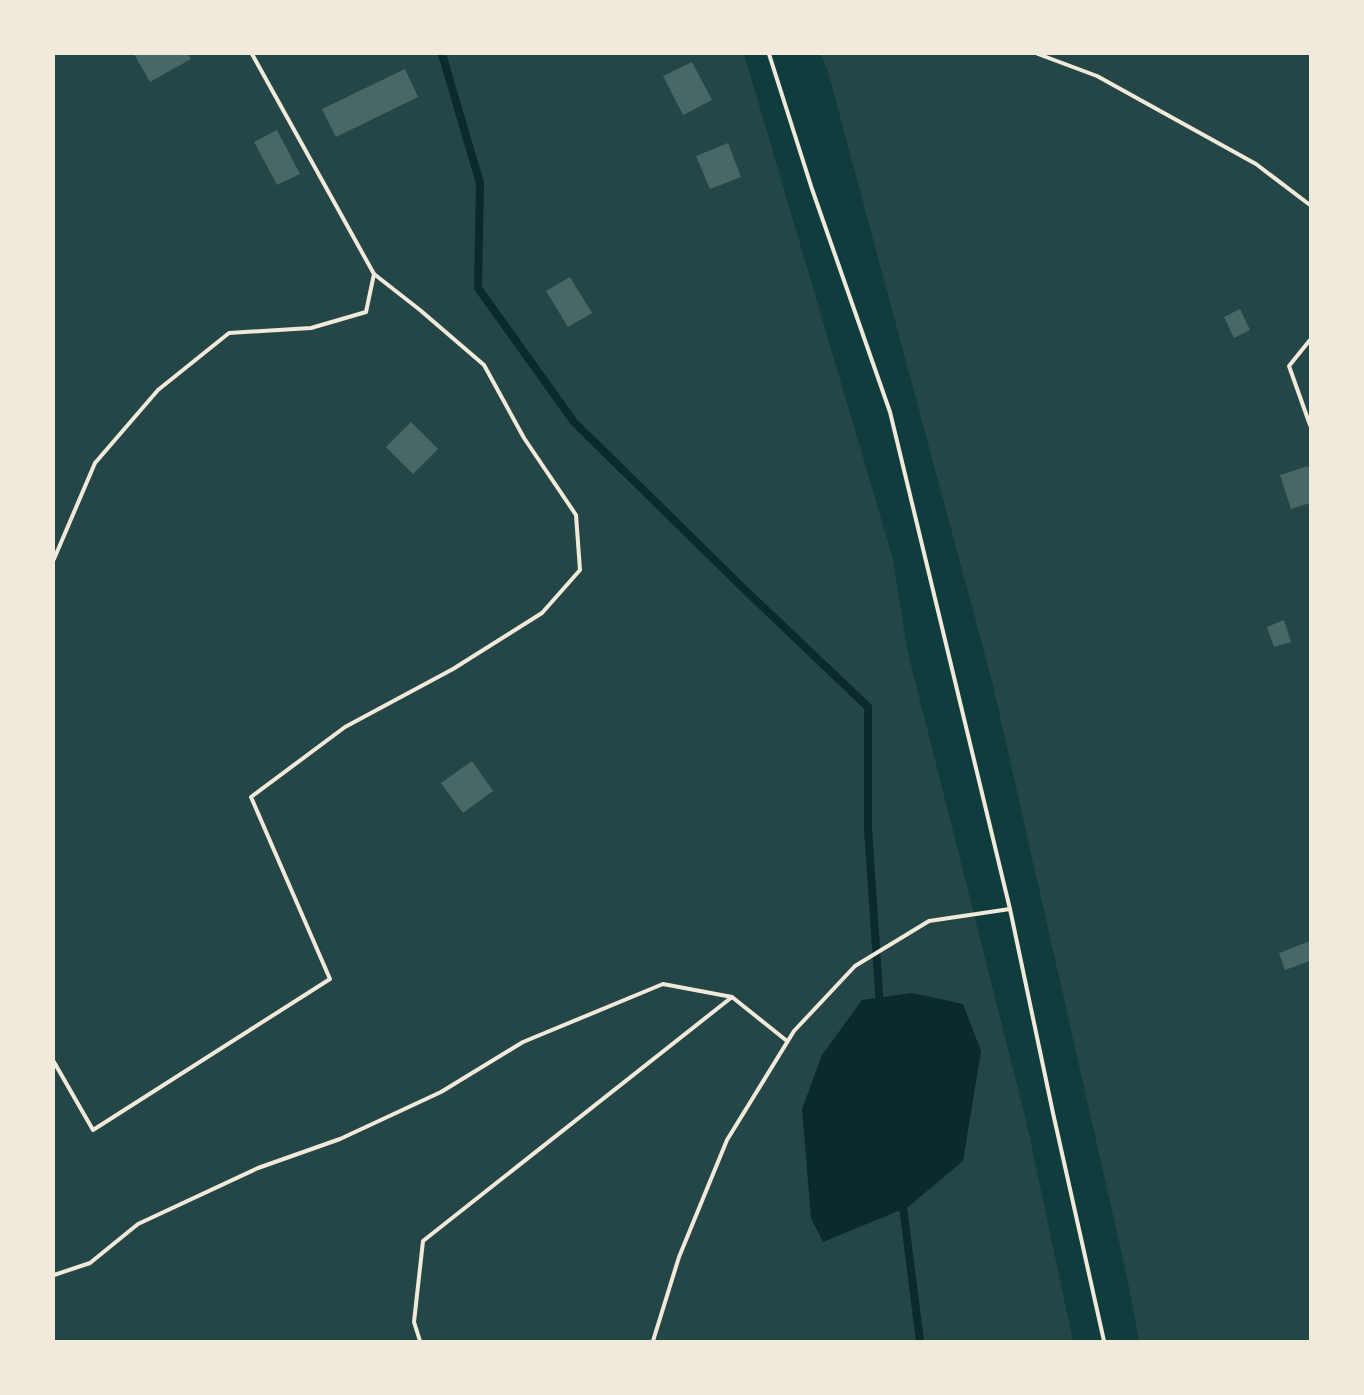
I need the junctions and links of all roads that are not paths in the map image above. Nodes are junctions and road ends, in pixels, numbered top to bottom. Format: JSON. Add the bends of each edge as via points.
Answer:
{"nodes":[{"id":1,"x":252,"y":54,"type":"edge"},
{"id":2,"x":769,"y":54,"type":"edge"},
{"id":3,"x":1038,"y":54,"type":"edge"},
{"id":4,"x":1310,"y":206,"type":"edge"},
{"id":5,"x":374,"y":274,"type":"junction"},
{"id":6,"x":1310,"y":340,"type":"edge"},
{"id":7,"x":1310,"y":425,"type":"edge"},
{"id":8,"x":54,"y":559,"type":"edge"},
{"id":9,"x":1010,"y":909,"type":"junction"},
{"id":10,"x":732,"y":997,"type":"junction"},
{"id":11,"x":787,"y":1041,"type":"junction"},
{"id":12,"x":54,"y":1062,"type":"edge"},
{"id":13,"x":54,"y":1275,"type":"edge"},
{"id":14,"x":420,"y":1341,"type":"edge"},
{"id":15,"x":653,"y":1341,"type":"edge"},
{"id":16,"x":1104,"y":1341,"type":"edge"}],
"edges":[{"from":1,"to":5,"type":"lane"},
{"from":2,"to":9,"type":"lane","via":[[890,412]]},
{"from":3,"to":4,"type":"lane","via":[[1097,76],[1256,164]]},
{"from":5,"to":8,"type":"lane","via":[[366,312],[310,328],[229,333],[158,390],[95,463]]},
{"from":5,"to":12,"type":"lane","via":[[484,365],[524,438],[576,516],[580,570],[542,613],[453,670],[345,727],[251,796],[330,979],[93,1130]]},
{"from":6,"to":7,"type":"lane","via":[[1289,366]]},
{"from":9,"to":11,"type":"lane","via":[[929,921],[855,966]]},
{"from":9,"to":16,"type":"lane"},
{"from":10,"to":11,"type":"lane"},
{"from":10,"to":13,"type":"lane","via":[[663,984],[523,1042],[441,1092],[340,1139],[258,1168],[138,1224],[90,1263]]},
{"from":10,"to":14,"type":"lane","via":[[423,1241],[414,1322]]},
{"from":11,"to":15,"type":"lane","via":[[727,1140],[679,1257]]}]}
